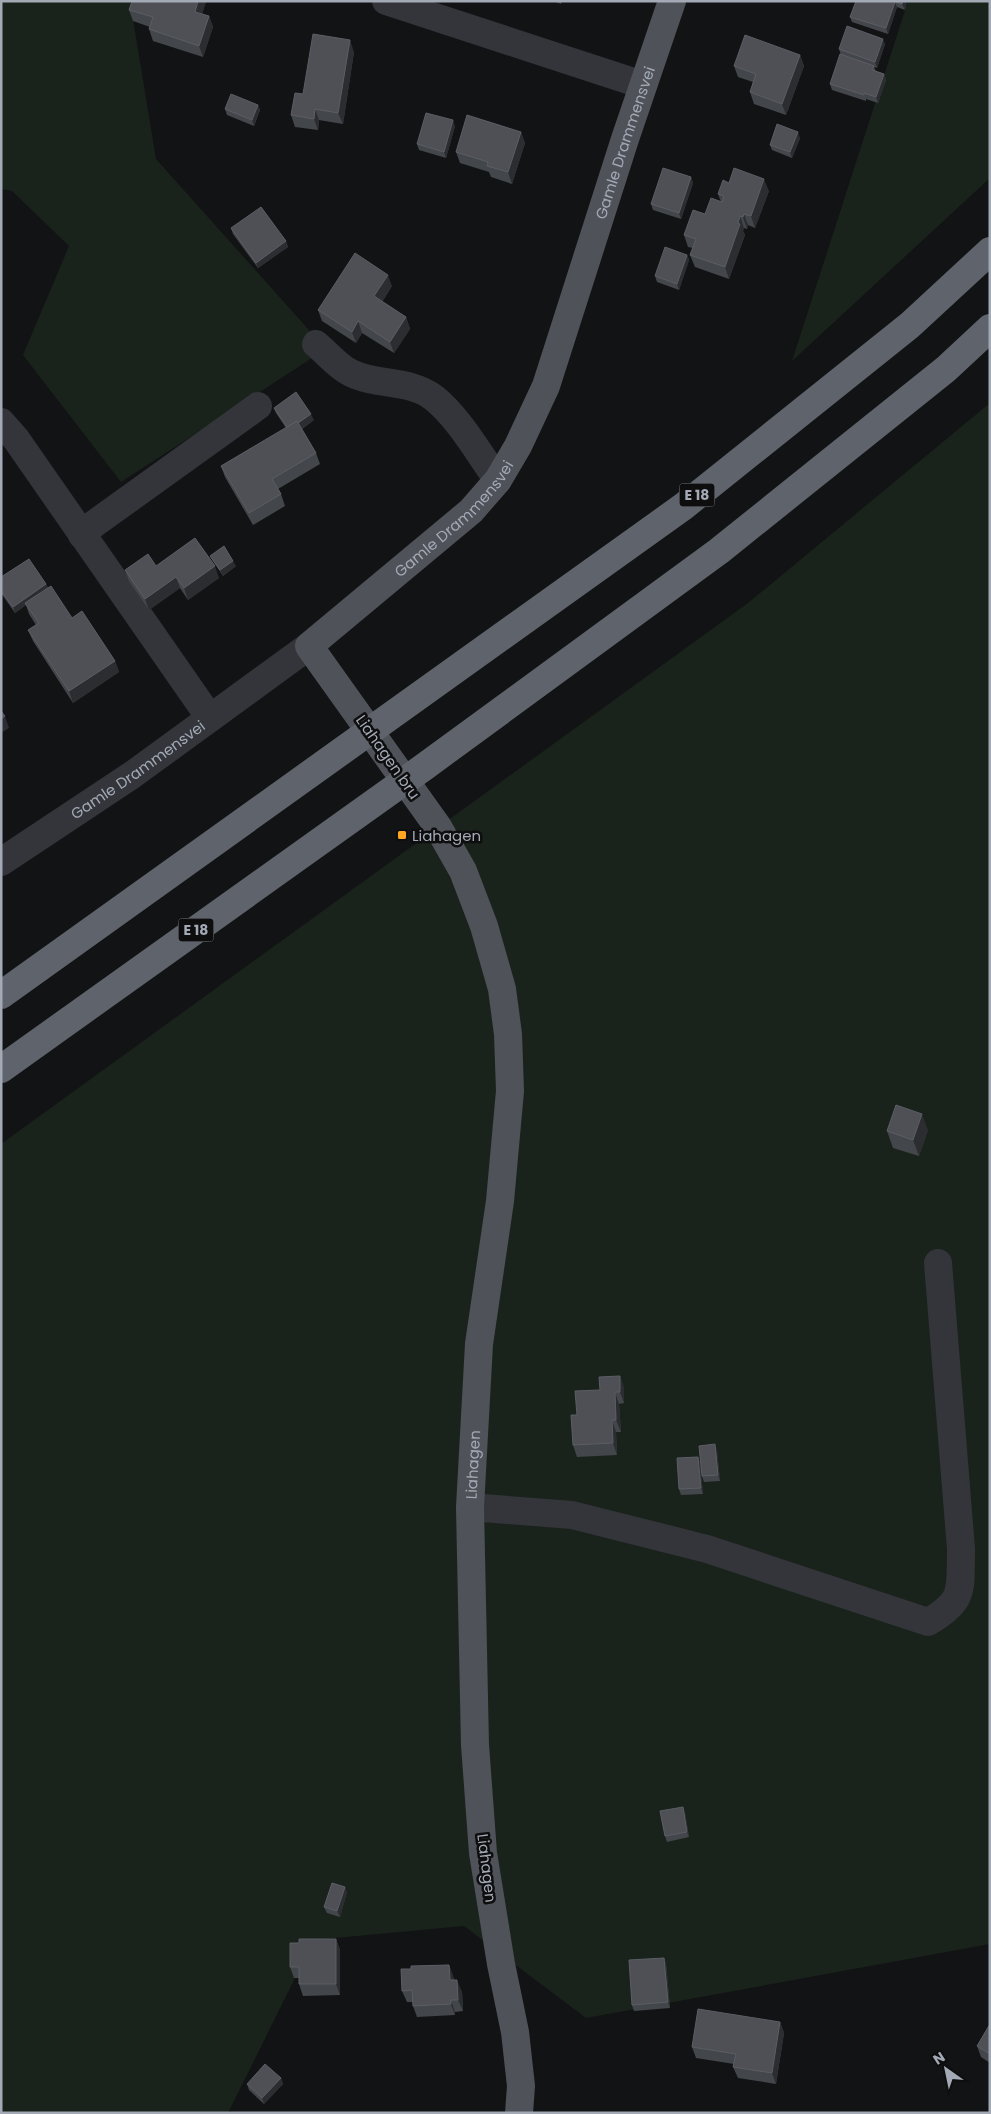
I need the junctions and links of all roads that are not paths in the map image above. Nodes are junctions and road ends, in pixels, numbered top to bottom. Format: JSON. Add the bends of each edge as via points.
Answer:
{"nodes":[{"id":1,"x":672,"y":1,"type":"edge"},
{"id":2,"x":394,"y":3,"type":"edge"},
{"id":3,"x":643,"y":85,"type":"junction"},
{"id":4,"x":990,"y":251,"type":"edge"},
{"id":5,"x":990,"y":328,"type":"edge"},
{"id":6,"x":316,"y":344,"type":"dead end"},
{"id":7,"x":258,"y":406,"type":"dead end"},
{"id":8,"x":1,"y":422,"type":"edge"},
{"id":9,"x":498,"y":480,"type":"junction"},
{"id":10,"x":82,"y":535,"type":"junction"},
{"id":11,"x":309,"y":646,"type":"junction"},
{"id":12,"x":210,"y":718,"type":"junction"},
{"id":13,"x":438,"y":827,"type":"joint"},
{"id":14,"x":1,"y":862,"type":"edge"},
{"id":15,"x":1,"y":995,"type":"edge"},
{"id":16,"x":1,"y":1069,"type":"edge"},
{"id":17,"x":938,"y":1263,"type":"dead end"},
{"id":18,"x":470,"y":1507,"type":"junction"},
{"id":19,"x":519,"y":2113,"type":"edge"}],
"edges":[{"from":1,"to":3,"type":"main road","name":"Gamle Drammensvei"},
{"from":2,"to":3,"type":"street"},
{"from":3,"to":9,"type":"main road","name":"Gamle Drammensvei","via":[[546,386]]},
{"from":4,"to":15,"type":"highway","number":"E 18","via":[[910,324],[684,506]]},
{"from":5,"to":16,"type":"highway","number":"E 18","via":[[946,369],[719,550],[424,767]]},
{"from":6,"to":9,"type":"street","via":[[350,373],[411,386],[434,398],[457,423]]},
{"from":7,"to":10,"type":"street"},
{"from":8,"to":10,"type":"street"},
{"from":9,"to":11,"type":"main road","name":"Gamle Drammensvei","via":[[471,511]]},
{"from":10,"to":12,"type":"street"},
{"from":11,"to":12,"type":"street","name":"Gamle Drammensvei"},
{"from":11,"to":13,"type":"main road","name":"Liahagen bru"},
{"from":12,"to":14,"type":"street","name":"Gamle Drammensvei","via":[[132,776]]},
{"from":13,"to":18,"type":"main road","name":"Liahagen","via":[[463,871],[484,926],[502,989],[508,1034],[510,1091],[500,1201],[479,1344]]},
{"from":17,"to":18,"type":"street","via":[[960,1549],[960,1591],[947,1611],[928,1622],[707,1549],[572,1515]]},
{"from":18,"to":19,"type":"main road","name":"Liahagen","via":[[476,1745],[483,1853],[515,2032],[521,2086]]}]}
